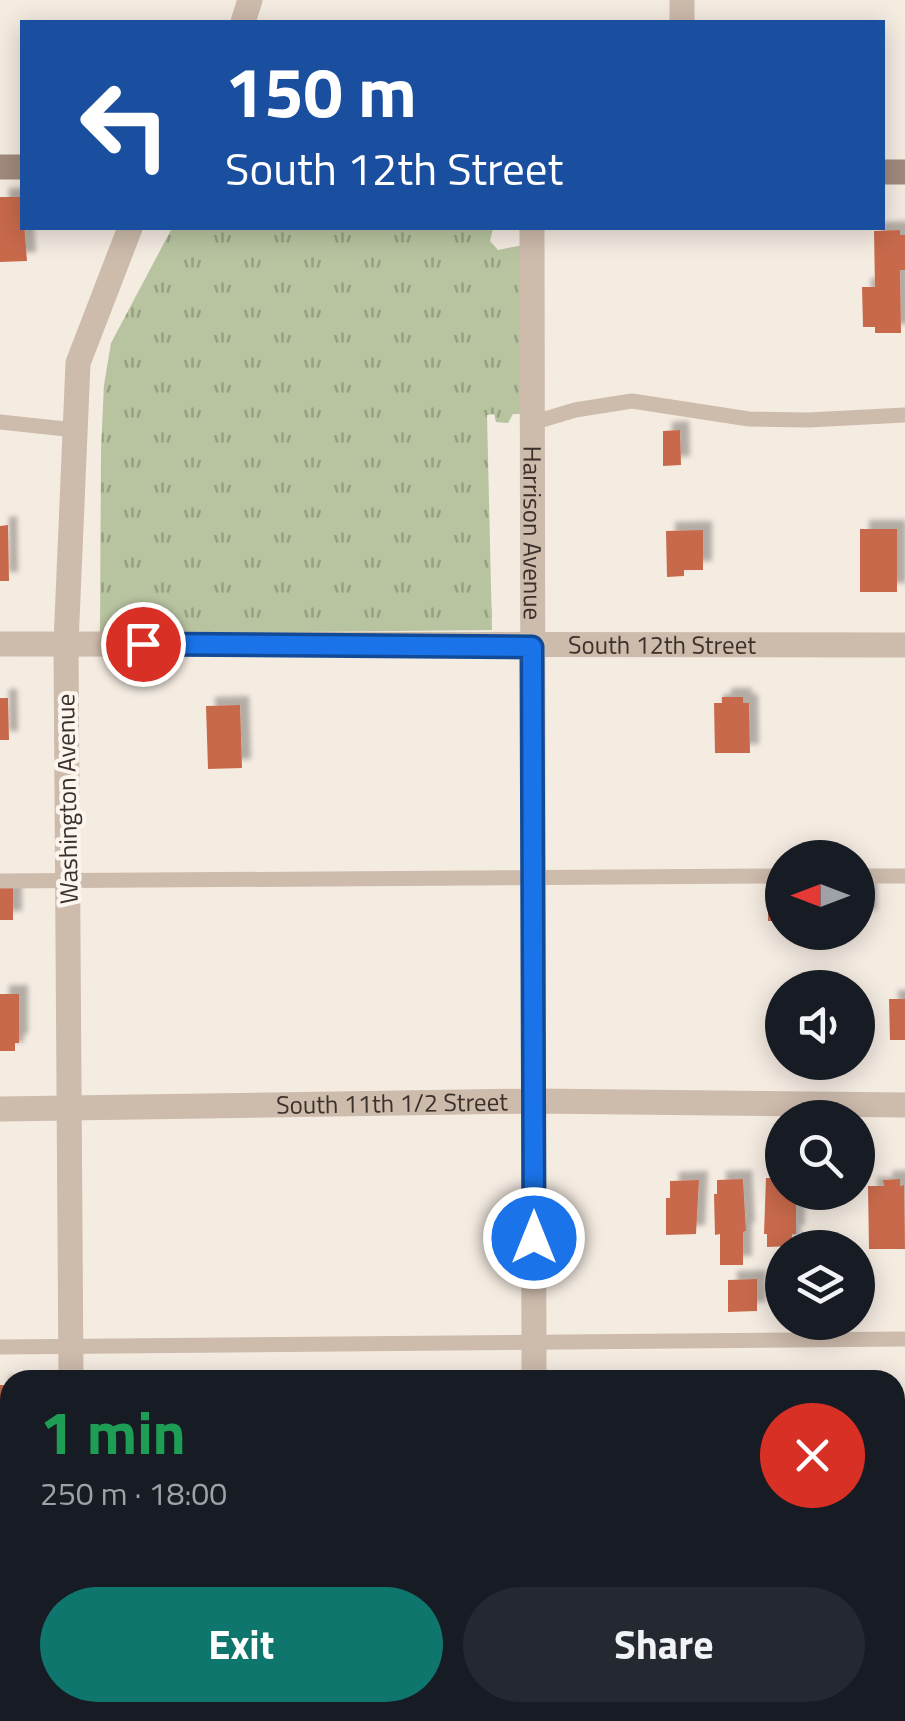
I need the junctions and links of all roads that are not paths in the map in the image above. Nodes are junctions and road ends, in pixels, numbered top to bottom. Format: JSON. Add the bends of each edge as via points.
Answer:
{"nodes":[{"id":1,"x":129,"y":230,"type":"edge"},
{"id":2,"x":532,"y":230,"type":"edge"},
{"id":3,"x":905,"y":415,"type":"edge"},
{"id":4,"x":0,"y":422,"type":"edge"},
{"id":5,"x":532,"y":423,"type":"junction"},
{"id":6,"x":75,"y":430,"type":"junction"},
{"id":7,"x":66,"y":643,"type":"junction"},
{"id":8,"x":0,"y":644,"type":"edge"},
{"id":9,"x":905,"y":645,"type":"edge"},
{"id":10,"x":532,"y":647,"type":"junction"},
{"id":11,"x":765,"y":876,"type":"edge"},
{"id":12,"x":875,"y":876,"type":"edge"},
{"id":13,"x":905,"y":876,"type":"edge"},
{"id":14,"x":533,"y":877,"type":"junction"},
{"id":15,"x":68,"y":880,"type":"junction"},
{"id":16,"x":0,"y":881,"type":"edge"},
{"id":17,"x":534,"y":1101,"type":"junction"},
{"id":18,"x":905,"y":1105,"type":"edge"},
{"id":19,"x":70,"y":1108,"type":"junction"},
{"id":20,"x":0,"y":1109,"type":"edge"},
{"id":21,"x":905,"y":1339,"type":"edge"},
{"id":22,"x":534,"y":1341,"type":"junction"},
{"id":23,"x":0,"y":1346,"type":"edge"},
{"id":24,"x":71,"y":1346,"type":"junction"},
{"id":25,"x":71,"y":1370,"type":"edge"},
{"id":26,"x":534,"y":1370,"type":"edge"}],
"edges":[{"from":1,"to":6,"type":"street","name":"Washington Avenue","via":[[78,364]]},
{"from":2,"to":5,"type":"street","name":"Harrison Avenue"},
{"from":3,"to":5,"type":"lane","via":[[749,418],[632,402]]},
{"from":4,"to":6,"type":"lane"},
{"from":5,"to":10,"type":"street","name":"Harrison Avenue"},
{"from":6,"to":7,"type":"street","name":"Washington Avenue"},
{"from":7,"to":8,"type":"street","name":"South 12th Street"},
{"from":7,"to":10,"type":"street","name":"South 12th Street"},
{"from":7,"to":15,"type":"street","name":"Washington Avenue"},
{"from":9,"to":10,"type":"street","name":"South 12th Street"},
{"from":10,"to":14,"type":"street","name":"Harrison Avenue"},
{"from":11,"to":14,"type":"lane"},
{"from":12,"to":13,"type":"lane"},
{"from":14,"to":15,"type":"lane"},
{"from":14,"to":17,"type":"street","name":"Harrison Avenue"},
{"from":15,"to":16,"type":"lane"},
{"from":15,"to":19,"type":"street","name":"Washington Avenue"},
{"from":17,"to":18,"type":"street","name":"South 11th 1/2 Street"},
{"from":17,"to":19,"type":"street","name":"South 11th 1/2 Street"},
{"from":17,"to":22,"type":"street","name":"Harrison Avenue"},
{"from":19,"to":20,"type":"street","name":"South 11th 1/2 Street"},
{"from":19,"to":24,"type":"street","name":"Washington Avenue"},
{"from":21,"to":22,"type":"lane"},
{"from":22,"to":24,"type":"lane"},
{"from":22,"to":26,"type":"street","name":"Harrison Avenue"},
{"from":23,"to":24,"type":"lane"},
{"from":24,"to":25,"type":"street","name":"Washington Avenue"}]}
